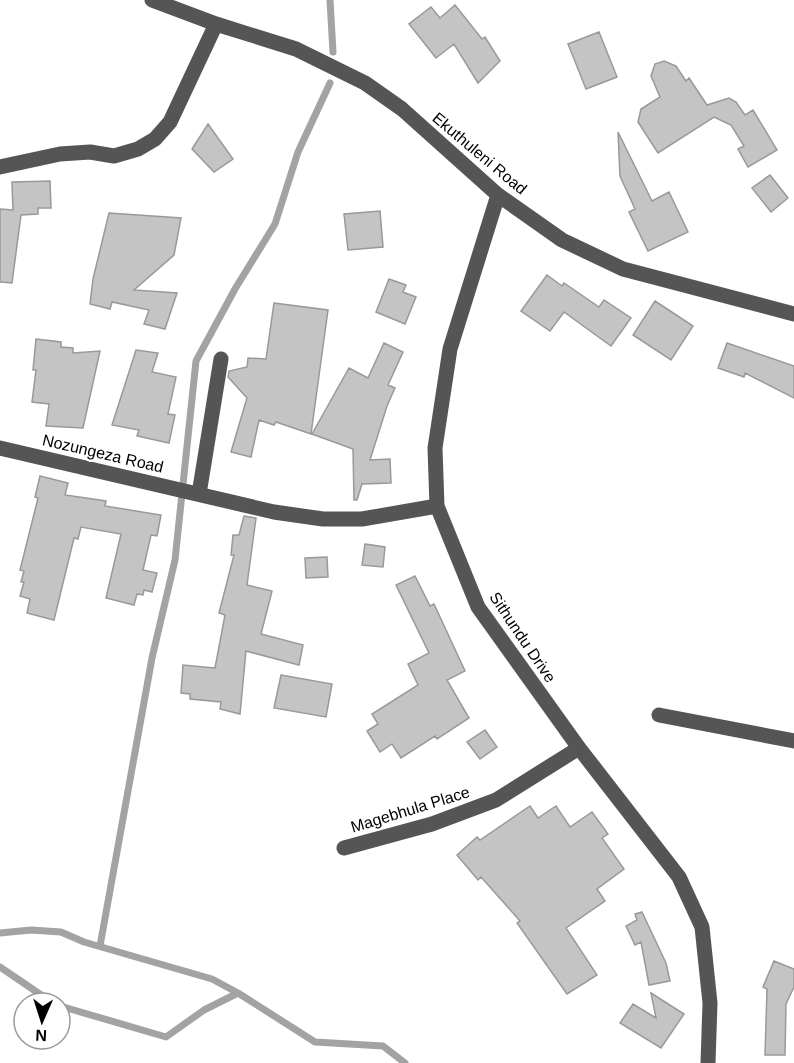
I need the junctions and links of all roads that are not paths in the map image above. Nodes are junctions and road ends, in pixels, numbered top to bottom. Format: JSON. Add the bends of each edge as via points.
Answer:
{"nodes":[{"id":1,"x":152,"y":0,"type":"edge"},
{"id":2,"x":216,"y":24,"type":"junction"},
{"id":3,"x":0,"y":166,"type":"edge"},
{"id":4,"x":498,"y":195,"type":"junction"},
{"id":5,"x":794,"y":314,"type":"edge"},
{"id":6,"x":221,"y":359,"type":"dead end"},
{"id":7,"x":0,"y":448,"type":"edge"},
{"id":8,"x":199,"y":494,"type":"junction"},
{"id":9,"x":436,"y":506,"type":"junction"},
{"id":10,"x":660,"y":715,"type":"dead end"},
{"id":11,"x":794,"y":741,"type":"edge"},
{"id":12,"x":579,"y":747,"type":"junction"},
{"id":13,"x":344,"y":848,"type":"dead end"},
{"id":14,"x":708,"y":1063,"type":"edge"}],
"edges":[{"from":1,"to":2,"type":"street","name":"Ekuthuleni Road"},
{"from":2,"to":3,"type":"street","via":[[170,122],[155,139],[114,156],[90,152],[60,154]]},
{"from":2,"to":4,"type":"street","name":"Ekuthuleni Road","via":[[296,49],[365,83],[402,109]]},
{"from":4,"to":5,"type":"street","name":"Ekuthuleni Road","via":[[562,240],[623,269]]},
{"from":4,"to":9,"type":"street","name":"Sithundu Drive","via":[[450,349],[435,448]]},
{"from":6,"to":8,"type":"street"},
{"from":7,"to":8,"type":"street","name":"Nozungeza Road"},
{"from":8,"to":9,"type":"street","name":"Nozungeza Road","via":[[323,519],[362,519]]},
{"from":9,"to":12,"type":"street","name":"Sithundu Drive","via":[[478,607]]},
{"from":10,"to":11,"type":"street"},
{"from":12,"to":13,"type":"street","name":"Magebhula Place","via":[[496,800],[432,824]]},
{"from":12,"to":14,"type":"street","name":"Sithundu Drive","via":[[678,877],[702,927],[710,1003]]}]}
